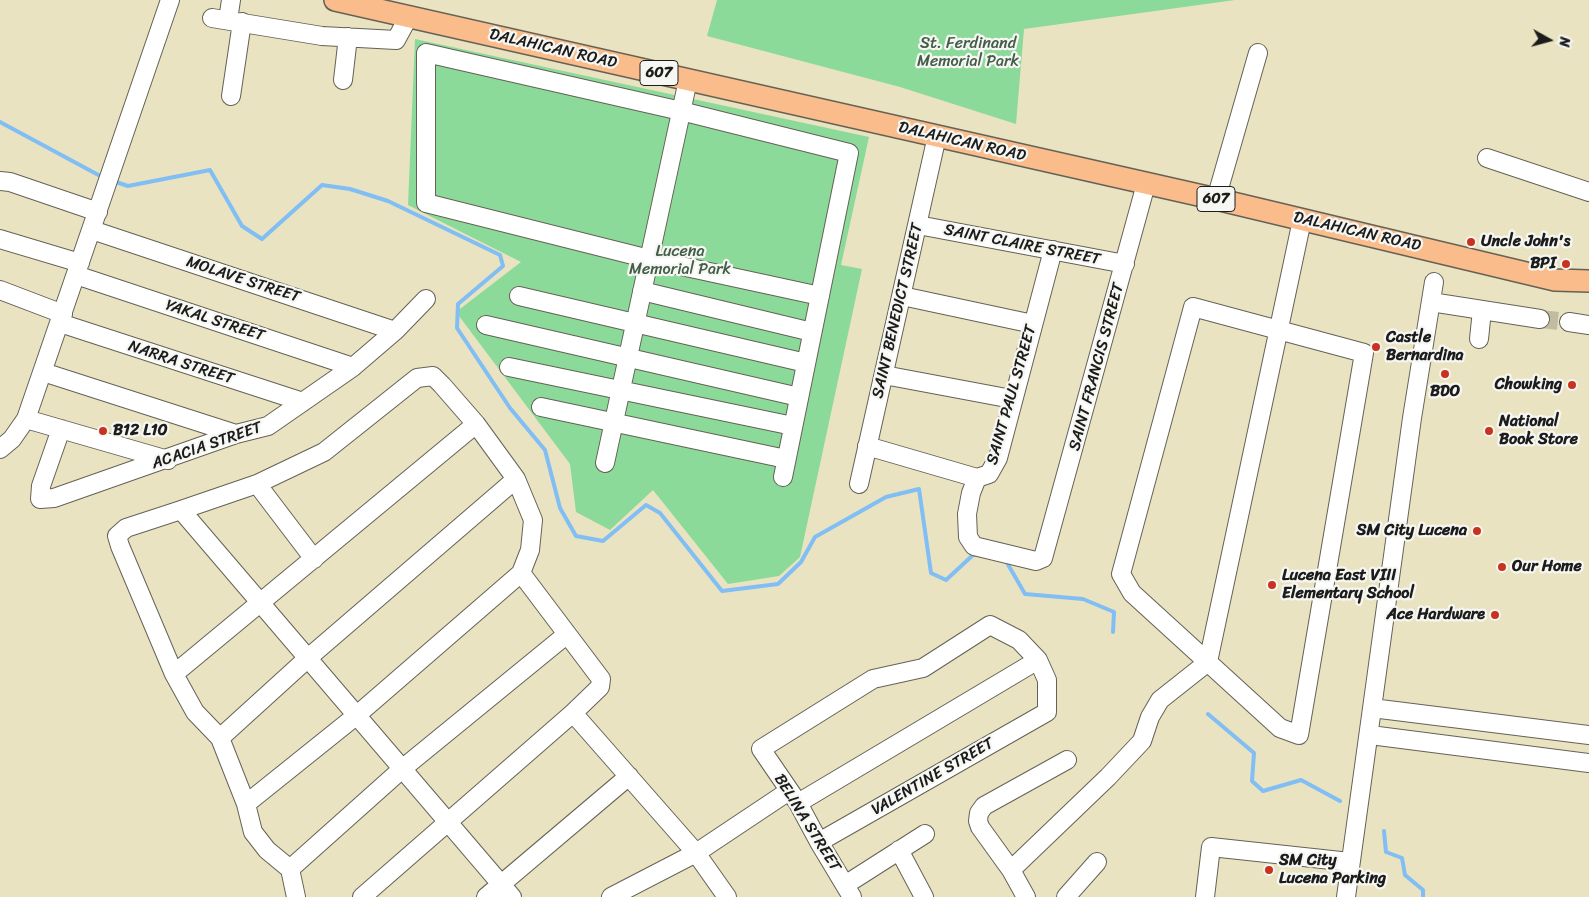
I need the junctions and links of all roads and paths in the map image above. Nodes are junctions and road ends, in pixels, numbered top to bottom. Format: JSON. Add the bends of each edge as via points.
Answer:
{"nodes":[{"id":1,"x":170,"y":0,"type":"edge"},
{"id":2,"x":231,"y":0,"type":"edge"},
{"id":3,"x":335,"y":0,"type":"edge"},
{"id":4,"x":409,"y":16,"type":"junction"},
{"id":5,"x":227,"y":20,"type":"junction"},
{"id":6,"x":348,"y":38,"type":"junction"},
{"id":7,"x":1258,"y":52,"type":"dead end"},
{"id":8,"x":343,"y":80,"type":"dead end"},
{"id":9,"x":688,"y":80,"type":"junction"},
{"id":10,"x":231,"y":96,"type":"dead end"},
{"id":11,"x":681,"y":111,"type":"junction"},
{"id":12,"x":937,"y":136,"type":"junction"},
{"id":13,"x":1487,"y":158,"type":"dead end"},
{"id":14,"x":0,"y":181,"type":"edge"},
{"id":15,"x":1146,"y":184,"type":"junction"},
{"id":16,"x":1589,"y":192,"type":"edge"},
{"id":17,"x":1216,"y":199,"type":"junction"},
{"id":18,"x":98,"y":212,"type":"junction"},
{"id":19,"x":1302,"y":220,"type":"junction"},
{"id":20,"x":918,"y":225,"type":"junction"},
{"id":21,"x":92,"y":230,"type":"junction"},
{"id":22,"x":0,"y":239,"type":"edge"},
{"id":23,"x":1052,"y":250,"type":"junction"},
{"id":24,"x":649,"y":259,"type":"junction"},
{"id":25,"x":1125,"y":264,"type":"junction"},
{"id":26,"x":78,"y":269,"type":"junction"},
{"id":27,"x":1589,"y":281,"type":"edge"},
{"id":28,"x":1434,"y":282,"type":"dead end"},
{"id":29,"x":0,"y":290,"type":"edge"},
{"id":30,"x":642,"y":291,"type":"junction"},
{"id":31,"x":519,"y":296,"type":"dead end"},
{"id":32,"x":820,"y":296,"type":"junction"},
{"id":33,"x":902,"y":296,"type":"junction"},
{"id":34,"x":426,"y":299,"type":"dead end"},
{"id":35,"x":1430,"y":302,"type":"junction"},
{"id":36,"x":1482,"y":310,"type":"junction"},
{"id":37,"x":61,"y":318,"type":"junction"},
{"id":38,"x":1540,"y":319,"type":"tunnel mouth"},
{"id":39,"x":1569,"y":322,"type":"tunnel mouth"},
{"id":40,"x":635,"y":323,"type":"junction"},
{"id":41,"x":1033,"y":324,"type":"junction"},
{"id":42,"x":486,"y":325,"type":"dead end"},
{"id":43,"x":1589,"y":325,"type":"edge"},
{"id":44,"x":1279,"y":330,"type":"junction"},
{"id":45,"x":395,"y":331,"type":"junction"},
{"id":46,"x":812,"y":332,"type":"junction"},
{"id":47,"x":1479,"y":339,"type":"dead end"},
{"id":48,"x":628,"y":358,"type":"junction"},
{"id":49,"x":806,"y":363,"type":"junction"},
{"id":50,"x":509,"y":366,"type":"dead end"},
{"id":51,"x":353,"y":367,"type":"junction"},
{"id":52,"x":43,"y":372,"type":"junction"},
{"id":53,"x":884,"y":375,"type":"junction"},
{"id":54,"x":621,"y":390,"type":"junction"},
{"id":55,"x":799,"y":397,"type":"junction"},
{"id":56,"x":1012,"y":399,"type":"junction"},
{"id":57,"x":303,"y":402,"type":"junction"},
{"id":58,"x":541,"y":408,"type":"dead end"},
{"id":59,"x":26,"y":419,"type":"junction"},
{"id":60,"x":614,"y":423,"type":"junction"},
{"id":61,"x":476,"y":424,"type":"junction"},
{"id":62,"x":793,"y":426,"type":"junction"},
{"id":63,"x":61,"y":429,"type":"junction"},
{"id":64,"x":236,"y":434,"type":"junction"},
{"id":65,"x":867,"y":446,"type":"junction"},
{"id":66,"x":0,"y":448,"type":"edge"},
{"id":67,"x":786,"y":459,"type":"junction"},
{"id":68,"x":168,"y":460,"type":"junction"},
{"id":69,"x":605,"y":463,"type":"dead end"},
{"id":70,"x":783,"y":477,"type":"dead end"},
{"id":71,"x":977,"y":478,"type":"junction"},
{"id":72,"x":516,"y":479,"type":"junction"},
{"id":73,"x":257,"y":484,"type":"junction"},
{"id":74,"x":858,"y":484,"type":"dead end"},
{"id":75,"x":181,"y":510,"type":"junction"},
{"id":76,"x":314,"y":559,"type":"junction"},
{"id":77,"x":521,"y":573,"type":"junction"},
{"id":78,"x":261,"y":603,"type":"junction"},
{"id":79,"x":566,"y":635,"type":"junction"},
{"id":80,"x":308,"y":658,"type":"junction"},
{"id":81,"x":1038,"y":660,"type":"junction"},
{"id":82,"x":1208,"y":662,"type":"junction"},
{"id":83,"x":174,"y":674,"type":"junction"},
{"id":84,"x":1372,"y":708,"type":"junction"},
{"id":85,"x":573,"y":713,"type":"junction"},
{"id":86,"x":356,"y":715,"type":"junction"},
{"id":87,"x":1373,"y":736,"type":"junction"},
{"id":88,"x":1589,"y":736,"type":"edge"},
{"id":89,"x":220,"y":738,"type":"junction"},
{"id":90,"x":1067,"y":760,"type":"dead end"},
{"id":91,"x":1589,"y":763,"type":"edge"},
{"id":92,"x":402,"y":769,"type":"junction"},
{"id":93,"x":629,"y":776,"type":"junction"},
{"id":94,"x":793,"y":797,"type":"junction"},
{"id":95,"x":246,"y":804,"type":"junction"},
{"id":96,"x":448,"y":822,"type":"junction"},
{"id":97,"x":925,"y":834,"type":"dead end"},
{"id":98,"x":820,"y":842,"type":"junction"},
{"id":99,"x":899,"y":850,"type":"junction"},
{"id":100,"x":696,"y":853,"type":"junction"},
{"id":101,"x":1097,"y":862,"type":"dead end"},
{"id":102,"x":1350,"y":862,"type":"junction"},
{"id":103,"x":290,"y":869,"type":"junction"},
{"id":104,"x":1010,"y":870,"type":"junction"},
{"id":105,"x":506,"y":890,"type":"edge"},
{"id":106,"x":848,"y":891,"type":"edge"},
{"id":107,"x":296,"y":897,"type":"edge"},
{"id":108,"x":362,"y":897,"type":"edge"},
{"id":109,"x":486,"y":897,"type":"edge"},
{"id":110,"x":611,"y":897,"type":"edge"},
{"id":111,"x":727,"y":897,"type":"edge"},
{"id":112,"x":924,"y":897,"type":"edge"},
{"id":113,"x":1026,"y":897,"type":"edge"},
{"id":114,"x":1066,"y":897,"type":"edge"},
{"id":115,"x":1205,"y":897,"type":"edge"},
{"id":116,"x":1346,"y":897,"type":"edge"}],
"edges":[{"from":1,"to":18,"type":"street"},
{"from":2,"to":5,"type":"street"},
{"from":3,"to":4,"type":"main road","name":"DALAHICAN ROAD","number":"607"},
{"from":4,"to":6,"type":"street","via":[[396,40]]},
{"from":4,"to":9,"type":"main road","name":"DALAHICAN ROAD","number":"607"},
{"from":5,"to":6,"type":"street"},
{"from":5,"to":10,"type":"street"},
{"from":6,"to":8,"type":"street"},
{"from":7,"to":17,"type":"street"},
{"from":9,"to":11,"type":"street"},
{"from":9,"to":12,"type":"main road","name":"DALAHICAN ROAD","number":"607"},
{"from":11,"to":24,"type":"street"},
{"from":11,"to":24,"type":"street","via":[[426,53],[426,203]]},
{"from":11,"to":32,"type":"street","via":[[849,153]]},
{"from":12,"to":15,"type":"main road","name":"DALAHICAN ROAD","number":"607"},
{"from":12,"to":20,"type":"street","name":"SAINT BENEDICT STREET"},
{"from":13,"to":16,"type":"street"},
{"from":14,"to":18,"type":"street"},
{"from":15,"to":17,"type":"main road","name":"DALAHICAN ROAD","number":"607"},
{"from":15,"to":25,"type":"street","name":"SAINT FRANCIS STREET"},
{"from":17,"to":19,"type":"main road","name":"DALAHICAN ROAD","number":"607"},
{"from":18,"to":21,"type":"street"},
{"from":19,"to":27,"type":"main road","name":"DALAHICAN ROAD","number":"607","via":[[1555,280]]},
{"from":19,"to":44,"type":"street"},
{"from":20,"to":23,"type":"street","name":"SAINT CLAIRE STREET"},
{"from":20,"to":33,"type":"street","name":"SAINT BENEDICT STREET"},
{"from":21,"to":26,"type":"street"},
{"from":21,"to":45,"type":"street","name":"MOLAVE STREET"},
{"from":22,"to":26,"type":"street","name":"YAKAL STREET"},
{"from":23,"to":25,"type":"street","name":"SAINT CLAIRE STREET"},
{"from":23,"to":41,"type":"street","name":"SAINT PAUL STREET"},
{"from":24,"to":30,"type":"street"},
{"from":24,"to":32,"type":"street"},
{"from":25,"to":71,"type":"street","name":"SAINT FRANCIS STREET","via":[[1043,558],[1036,562],[974,546],[968,537],[967,514],[970,493]]},
{"from":26,"to":37,"type":"street"},
{"from":26,"to":51,"type":"street","name":"YAKAL STREET"},
{"from":28,"to":35,"type":"street"},
{"from":29,"to":37,"type":"street","name":"NARRA STREET"},
{"from":30,"to":40,"type":"street"},
{"from":30,"to":46,"type":"street"},
{"from":31,"to":40,"type":"street"},
{"from":32,"to":46,"type":"street"},
{"from":33,"to":41,"type":"street"},
{"from":33,"to":53,"type":"street","name":"SAINT BENEDICT STREET"},
{"from":34,"to":45,"type":"street","name":"ACACIA STREET"},
{"from":35,"to":36,"type":"street"},
{"from":35,"to":84,"type":"street"},
{"from":36,"to":38,"type":"street"},
{"from":36,"to":47,"type":"street"},
{"from":37,"to":52,"type":"street"},
{"from":37,"to":57,"type":"street","name":"NARRA STREET"},
{"from":39,"to":43,"type":"street"},
{"from":40,"to":48,"type":"street"},
{"from":40,"to":49,"type":"street"},
{"from":41,"to":56,"type":"street","name":"SAINT PAUL STREET"},
{"from":42,"to":48,"type":"street"},
{"from":44,"to":82,"type":"street"},
{"from":44,"to":82,"type":"street","via":[[1193,307],[1121,574],[1132,593]]},
{"from":44,"to":82,"type":"street","via":[[1364,353],[1299,735],[1280,728]]},
{"from":45,"to":51,"type":"street","name":"ACACIA STREET"},
{"from":46,"to":49,"type":"street"},
{"from":48,"to":54,"type":"street"},
{"from":48,"to":55,"type":"street"},
{"from":49,"to":55,"type":"street"},
{"from":50,"to":54,"type":"street"},
{"from":51,"to":57,"type":"street","name":"ACACIA STREET"},
{"from":52,"to":59,"type":"street"},
{"from":52,"to":64,"type":"street"},
{"from":53,"to":56,"type":"street"},
{"from":53,"to":65,"type":"street","name":"SAINT BENEDICT STREET"},
{"from":54,"to":60,"type":"street"},
{"from":54,"to":62,"type":"street"},
{"from":55,"to":62,"type":"street"},
{"from":56,"to":71,"type":"street","name":"SAINT PAUL STREET","via":[[998,458],[989,474]]},
{"from":57,"to":64,"type":"street","name":"ACACIA STREET","via":[[268,426]]},
{"from":58,"to":60,"type":"street"},
{"from":59,"to":63,"type":"street"},
{"from":59,"to":66,"type":"street","via":[[12,439]]},
{"from":60,"to":67,"type":"street"},
{"from":60,"to":69,"type":"street"},
{"from":61,"to":72,"type":"street"},
{"from":61,"to":73,"type":"street","via":[[433,376],[417,378],[324,452]]},
{"from":61,"to":76,"type":"street"},
{"from":62,"to":67,"type":"street"},
{"from":63,"to":68,"type":"street"},
{"from":63,"to":68,"type":"street","name":"ACACIA STREET","via":[[41,486],[40,499],[54,498]]},
{"from":64,"to":68,"type":"street","name":"ACACIA STREET"},
{"from":65,"to":71,"type":"street","name":"SAINT PAUL STREET"},
{"from":65,"to":74,"type":"street","name":"SAINT BENEDICT STREET"},
{"from":67,"to":70,"type":"street"},
{"from":72,"to":77,"type":"street","via":[[533,520],[530,550]]},
{"from":72,"to":80,"type":"street"},
{"from":73,"to":75,"type":"street"},
{"from":73,"to":76,"type":"street"},
{"from":75,"to":78,"type":"street"},
{"from":75,"to":83,"type":"street","via":[[126,528],[117,536]]},
{"from":76,"to":78,"type":"street"},
{"from":77,"to":79,"type":"street"},
{"from":77,"to":86,"type":"street"},
{"from":78,"to":80,"type":"street"},
{"from":78,"to":83,"type":"street"},
{"from":79,"to":85,"type":"street","via":[[601,679],[600,686]]},
{"from":79,"to":92,"type":"street"},
{"from":80,"to":86,"type":"street"},
{"from":80,"to":89,"type":"street"},
{"from":81,"to":94,"type":"street"},
{"from":81,"to":94,"type":"street","name":"BELINA STREET","via":[[1018,640],[990,625],[924,668],[873,679],[761,750]]},
{"from":81,"to":98,"type":"street","name":"VALENTINE STREET","via":[[1047,680],[1047,712]]},
{"from":82,"to":104,"type":"street","via":[[1160,700],[1142,741]]},
{"from":83,"to":89,"type":"street","via":[[195,712]]},
{"from":84,"to":87,"type":"street"},
{"from":84,"to":88,"type":"street"},
{"from":85,"to":93,"type":"street"},
{"from":85,"to":96,"type":"street"},
{"from":86,"to":92,"type":"street"},
{"from":86,"to":95,"type":"street"},
{"from":87,"to":91,"type":"street"},
{"from":87,"to":102,"type":"street"},
{"from":89,"to":95,"type":"street"},
{"from":90,"to":104,"type":"street","via":[[984,806],[979,813],[980,828]]},
{"from":92,"to":96,"type":"street"},
{"from":92,"to":103,"type":"street"},
{"from":93,"to":100,"type":"street"},
{"from":93,"to":105,"type":"street"},
{"from":94,"to":98,"type":"street","name":"BELINA STREET"},
{"from":94,"to":100,"type":"street"},
{"from":95,"to":103,"type":"street","via":[[253,832],[267,850]]},
{"from":96,"to":105,"type":"street"},
{"from":96,"to":108,"type":"street"},
{"from":97,"to":99,"type":"street"},
{"from":98,"to":106,"type":"street","name":"BELINA STREET"},
{"from":99,"to":106,"type":"street"},
{"from":99,"to":112,"type":"street"},
{"from":100,"to":110,"type":"street"},
{"from":100,"to":111,"type":"street"},
{"from":101,"to":114,"type":"street"},
{"from":102,"to":115,"type":"street","via":[[1210,847]]},
{"from":102,"to":116,"type":"street"},
{"from":103,"to":107,"type":"street"},
{"from":104,"to":113,"type":"street"},
{"from":105,"to":109,"type":"street"}]}
